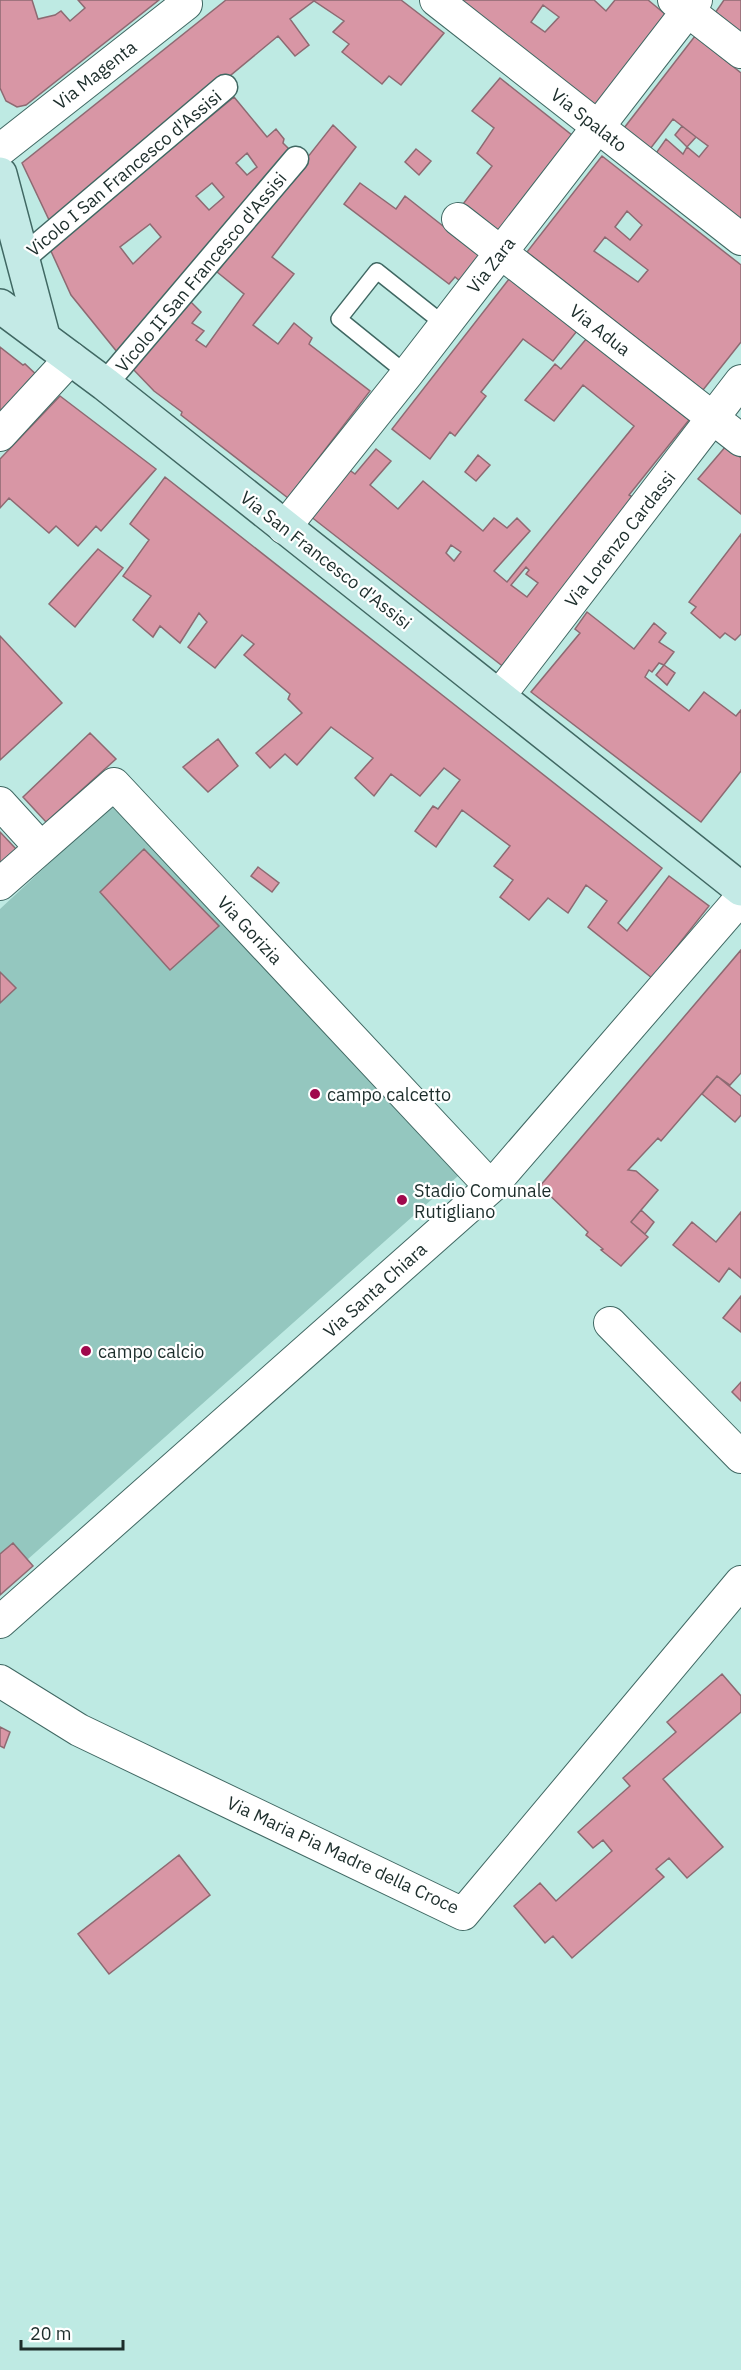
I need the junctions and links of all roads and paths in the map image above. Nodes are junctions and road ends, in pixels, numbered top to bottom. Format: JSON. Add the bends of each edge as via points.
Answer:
{"nodes":[{"id":1,"x":436,"y":0,"type":"edge"},
{"id":2,"x":186,"y":1,"type":"edge"},
{"id":3,"x":686,"y":4,"type":"edge"},
{"id":4,"x":741,"y":52,"type":"edge"},
{"id":5,"x":225,"y":87,"type":"dead end"},
{"id":6,"x":598,"y":127,"type":"junction"},
{"id":7,"x":0,"y":150,"type":"edge"},
{"id":8,"x":296,"y":159,"type":"dead end"},
{"id":9,"x":0,"y":174,"type":"edge"},
{"id":10,"x":458,"y":219,"type":"dead end"},
{"id":11,"x":741,"y":239,"type":"edge"},
{"id":12,"x":501,"y":253,"type":"junction"},
{"id":13,"x":22,"y":259,"type":"junction"},
{"id":14,"x":0,"y":306,"type":"edge"},
{"id":15,"x":445,"y":325,"type":"junction"},
{"id":16,"x":43,"y":336,"type":"junction"},
{"id":17,"x":71,"y":358,"type":"junction"},
{"id":18,"x":407,"y":374,"type":"junction"},
{"id":19,"x":741,"y":381,"type":"edge"},
{"id":20,"x":105,"y":384,"type":"junction"},
{"id":21,"x":713,"y":418,"type":"junction"},
{"id":22,"x":0,"y":435,"type":"edge"},
{"id":23,"x":741,"y":440,"type":"edge"},
{"id":24,"x":284,"y":528,"type":"junction"},
{"id":25,"x":499,"y":696,"type":"junction"},
{"id":26,"x":0,"y":803,"type":"edge"},
{"id":27,"x":41,"y":848,"type":"junction"},
{"id":28,"x":0,"y":884,"type":"edge"},
{"id":29,"x":741,"y":889,"type":"edge"},
{"id":30,"x":741,"y":898,"type":"edge"},
{"id":31,"x":491,"y":1187,"type":"junction"},
{"id":32,"x":610,"y":1323,"type":"dead end"},
{"id":33,"x":741,"y":1457,"type":"edge"},
{"id":34,"x":741,"y":1582,"type":"edge"},
{"id":35,"x":0,"y":1622,"type":"edge"},
{"id":36,"x":0,"y":1681,"type":"edge"}],
"edges":[{"from":1,"to":6,"type":"street","name":"Via Spalato"},
{"from":2,"to":7,"type":"street","name":"Via Magenta"},
{"from":3,"to":4,"type":"street"},
{"from":3,"to":6,"type":"street","name":"Via Zara"},
{"from":5,"to":13,"type":"street","name":"Vicolo I San Francesco d'Assisi"},
{"from":6,"to":11,"type":"street","name":"Via Spalato"},
{"from":6,"to":12,"type":"street","name":"Via Zara"},
{"from":8,"to":20,"type":"street","name":"Vicolo II San Francesco d'Assisi"},
{"from":9,"to":13,"type":"main road"},
{"from":10,"to":12,"type":"street","name":"Via Adua"},
{"from":12,"to":15,"type":"street","name":"Via Zara"},
{"from":12,"to":21,"type":"street","name":"Via Adua"},
{"from":13,"to":16,"type":"main road"},
{"from":14,"to":16,"type":"main road","name":"Via San Francesco d'Assisi"},
{"from":15,"to":18,"type":"street","name":"Via Zara"},
{"from":15,"to":18,"type":"lane","via":[[377,271],[339,319]]},
{"from":16,"to":17,"type":"main road","name":"Via San Francesco d'Assisi"},
{"from":17,"to":20,"type":"main road","name":"Via San Francesco d'Assisi"},
{"from":17,"to":22,"type":"street"},
{"from":18,"to":24,"type":"street","name":"Via Zara"},
{"from":19,"to":21,"type":"street","name":"Via Lorenzo Cardassi"},
{"from":20,"to":24,"type":"main road","name":"Via San Francesco d'Assisi"},
{"from":21,"to":23,"type":"street","name":"Via Adua"},
{"from":21,"to":25,"type":"street","name":"Via Lorenzo Cardassi"},
{"from":24,"to":25,"type":"main road","name":"Via San Francesco d'Assisi"},
{"from":25,"to":29,"type":"main road","name":"Via San Francesco d'Assisi"},
{"from":26,"to":27,"type":"street"},
{"from":27,"to":28,"type":"street","name":"Via Gorizia"},
{"from":27,"to":31,"type":"street","name":"Via Gorizia","via":[[114,784]]},
{"from":30,"to":31,"type":"street","name":"Via Santa Chiara"},
{"from":31,"to":35,"type":"street","name":"Via Santa Chiara"},
{"from":32,"to":33,"type":"street"},
{"from":34,"to":36,"type":"street","name":"Via Maria Pia Madre della Croce","via":[[463,1914],[79,1730]]}]}
